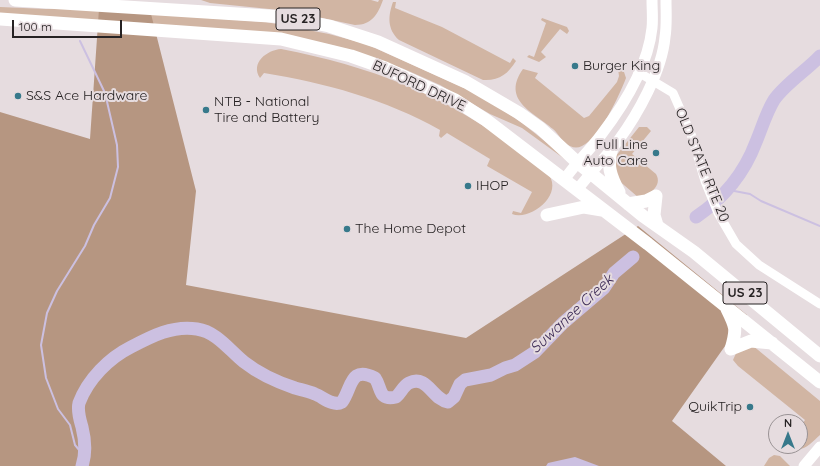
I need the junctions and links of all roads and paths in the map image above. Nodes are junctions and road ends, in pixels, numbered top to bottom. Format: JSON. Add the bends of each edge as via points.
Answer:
{"nodes":[{"id":1,"x":15,"y":0,"type":"edge"},
{"id":2,"x":652,"y":0,"type":"edge"},
{"id":3,"x":666,"y":0,"type":"edge"},
{"id":4,"x":0,"y":19,"type":"edge"},
{"id":5,"x":638,"y":72,"type":"junction"},
{"id":6,"x":651,"y":81,"type":"junction"},
{"id":7,"x":612,"y":148,"type":"junction"},
{"id":8,"x":577,"y":162,"type":"junction"},
{"id":9,"x":590,"y":172,"type":"junction"},
{"id":10,"x":564,"y":180,"type":"junction"},
{"id":11,"x":577,"y":190,"type":"junction"},
{"id":12,"x":625,"y":201,"type":"junction"},
{"id":13,"x":605,"y":211,"type":"junction"},
{"id":14,"x":547,"y":214,"type":"dead end"},
{"id":15,"x":657,"y":225,"type":"junction"},
{"id":16,"x":820,"y":304,"type":"edge"},
{"id":17,"x":725,"y":305,"type":"junction"},
{"id":18,"x":772,"y":343,"type":"junction"},
{"id":19,"x":820,"y":356,"type":"edge"},
{"id":20,"x":818,"y":381,"type":"edge"},
{"id":21,"x":820,"y":446,"type":"edge"},
{"id":22,"x":804,"y":466,"type":"edge"}],
"edges":[{"from":1,"to":8,"type":"highway","name":"BUFORD DRIVE","number":"US 23","via":[[285,17],[351,32],[406,54],[490,94],[540,128]]},
{"from":2,"to":5,"type":"main road","via":[[652,28]]},
{"from":3,"to":6,"type":"main road","via":[[665,37],[661,59]]},
{"from":4,"to":10,"type":"highway","name":"BUFORD DRIVE","number":"US 23","via":[[281,39],[351,56],[385,68],[455,100],[486,120]]},
{"from":5,"to":6,"type":"street","name":"OLD STATE RTE 20"},
{"from":5,"to":8,"type":"main road","via":[[620,110]]},
{"from":6,"to":7,"type":"main road","via":[[633,119]]},
{"from":6,"to":16,"type":"street","name":"OLD STATE RTE 20","via":[[673,93],[691,134],[718,213],[736,244],[759,265]]},
{"from":7,"to":9,"type":"main road"},
{"from":7,"to":12,"type":"highway","via":[[609,157],[611,177]]},
{"from":8,"to":9,"type":"highway","name":"BUFORD DRIVE","number":"US 23"},
{"from":8,"to":10,"type":"main road"},
{"from":9,"to":11,"type":"main road"},
{"from":9,"to":12,"type":"highway","name":"BUFORD DRIVE","number":"US 23"},
{"from":10,"to":11,"type":"highway","name":"BUFORD DRIVE","number":"US 23"},
{"from":11,"to":13,"type":"highway","name":"BUFORD DRIVE","number":"US 23"},
{"from":12,"to":15,"type":"highway","name":"BUFORD DRIVE","number":"US 23"},
{"from":12,"to":15,"type":"highway","via":[[640,203],[656,196],[654,215]]},
{"from":13,"to":14,"type":"highway","via":[[584,207]]},
{"from":13,"to":17,"type":"highway","name":"BUFORD DRIVE","number":"US 23"},
{"from":15,"to":19,"type":"highway","name":"BUFORD DRIVE","number":"US 23"},
{"from":17,"to":18,"type":"highway","name":"BUFORD DRIVE","number":"US 23"},
{"from":17,"to":18,"type":"highway","via":[[736,334],[730,349],[751,341]]},
{"from":18,"to":20,"type":"highway","name":"BUFORD DRIVE","number":"US 23"},
{"from":21,"to":22,"type":"main road"}]}
